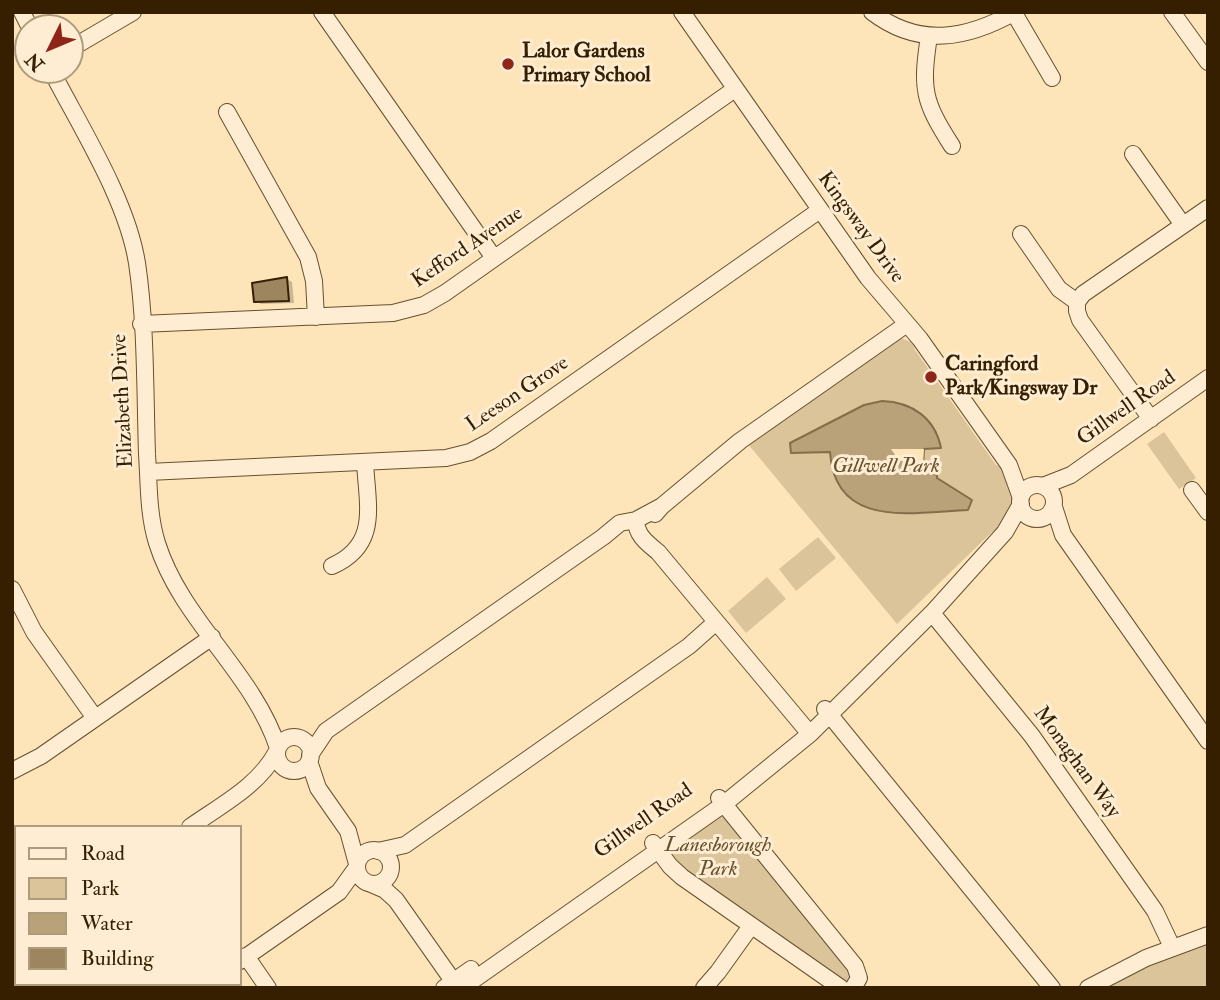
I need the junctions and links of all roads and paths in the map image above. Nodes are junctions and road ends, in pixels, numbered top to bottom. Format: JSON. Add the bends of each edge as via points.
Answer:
{"nodes":[{"id":1,"x":133,"y":12,"type":"edge"},
{"id":2,"x":322,"y":12,"type":"edge"},
{"id":3,"x":682,"y":12,"type":"edge"},
{"id":4,"x":872,"y":12,"type":"edge"},
{"id":5,"x":1014,"y":12,"type":"edge"},
{"id":6,"x":1172,"y":12,"type":"edge"},
{"id":7,"x":929,"y":36,"type":"junction"},
{"id":8,"x":84,"y":40,"type":"edge"},
{"id":9,"x":1208,"y":62,"type":"edge"},
{"id":10,"x":1052,"y":78,"type":"dead end"},
{"id":11,"x":58,"y":84,"type":"edge"},
{"id":12,"x":735,"y":89,"type":"junction"},
{"id":13,"x":227,"y":112,"type":"dead end"},
{"id":14,"x":952,"y":146,"type":"dead end"},
{"id":15,"x":1133,"y":154,"type":"dead end"},
{"id":16,"x":1208,"y":208,"type":"edge"},
{"id":17,"x":820,"y":210,"type":"junction"},
{"id":18,"x":1183,"y":225,"type":"junction"},
{"id":19,"x":1021,"y":234,"type":"dead end"},
{"id":20,"x":494,"y":258,"type":"junction"},
{"id":21,"x":1077,"y":302,"type":"junction"},
{"id":22,"x":316,"y":317,"type":"junction"},
{"id":23,"x":141,"y":324,"type":"junction"},
{"id":24,"x":907,"y":324,"type":"junction"},
{"id":25,"x":1208,"y":378,"type":"edge"},
{"id":26,"x":1151,"y":419,"type":"junction"},
{"id":27,"x":365,"y":462,"type":"junction"},
{"id":28,"x":1009,"y":465,"type":"junction"},
{"id":29,"x":148,"y":472,"type":"junction"},
{"id":30,"x":1071,"y":475,"type":"junction"},
{"id":31,"x":1039,"y":485,"type":"junction"},
{"id":32,"x":1192,"y":490,"type":"dead end"},
{"id":33,"x":1021,"y":501,"type":"junction"},
{"id":34,"x":1054,"y":504,"type":"junction"},
{"id":35,"x":1208,"y":512,"type":"edge"},
{"id":36,"x":1036,"y":519,"type":"junction"},
{"id":37,"x":638,"y":525,"type":"junction"},
{"id":38,"x":1005,"y":532,"type":"junction"},
{"id":39,"x":1063,"y":535,"type":"junction"},
{"id":40,"x":332,"y":566,"type":"dead end"},
{"id":41,"x":14,"y":600,"type":"edge"},
{"id":42,"x":932,"y":612,"type":"junction"},
{"id":43,"x":718,"y":625,"type":"junction"},
{"id":44,"x":212,"y":637,"type":"junction"},
{"id":45,"x":828,"y":712,"type":"junction"},
{"id":46,"x":267,"y":715,"type":"junction"},
{"id":47,"x":95,"y":718,"type":"junction"},
{"id":48,"x":807,"y":730,"type":"junction"},
{"id":49,"x":326,"y":731,"type":"junction"},
{"id":50,"x":1205,"y":731,"type":"edge"},
{"id":51,"x":297,"y":738,"type":"junction"},
{"id":52,"x":278,"y":749,"type":"junction"},
{"id":53,"x":310,"y":758,"type":"junction"},
{"id":54,"x":292,"y":770,"type":"junction"},
{"id":55,"x":12,"y":771,"type":"edge"},
{"id":56,"x":257,"y":780,"type":"junction"},
{"id":57,"x":318,"y":789,"type":"junction"},
{"id":58,"x":721,"y":800,"type":"junction"},
{"id":59,"x":193,"y":825,"type":"edge"},
{"id":60,"x":348,"y":831,"type":"junction"},
{"id":61,"x":405,"y":845,"type":"junction"},
{"id":62,"x":655,"y":846,"type":"junction"},
{"id":63,"x":376,"y":851,"type":"junction"},
{"id":64,"x":357,"y":866,"type":"junction"},
{"id":65,"x":390,"y":872,"type":"junction"},
{"id":66,"x":370,"y":884,"type":"junction"},
{"id":67,"x":339,"y":892,"type":"junction"},
{"id":68,"x":396,"y":900,"type":"junction"},
{"id":69,"x":751,"y":926,"type":"junction"},
{"id":70,"x":1208,"y":935,"type":"edge"},
{"id":71,"x":1172,"y":947,"type":"junction"},
{"id":72,"x":243,"y":958,"type":"edge"},
{"id":73,"x":454,"y":986,"type":"edge"},
{"id":74,"x":268,"y":988,"type":"edge"},
{"id":75,"x":704,"y":988,"type":"edge"},
{"id":76,"x":841,"y":988,"type":"edge"},
{"id":77,"x":853,"y":988,"type":"edge"},
{"id":78,"x":1052,"y":988,"type":"edge"},
{"id":79,"x":1088,"y":988,"type":"edge"}],
"edges":[{"from":1,"to":8,"type":"street"},
{"from":2,"to":20,"type":"street"},
{"from":3,"to":12,"type":"street","name":"Kingsway Drive"},
{"from":4,"to":7,"type":"street","via":[[895,26]]},
{"from":5,"to":7,"type":"street","via":[[977,31]]},
{"from":5,"to":10,"type":"street"},
{"from":6,"to":9,"type":"street"},
{"from":7,"to":14,"type":"street","via":[[924,92],[933,117]]},
{"from":11,"to":23,"type":"street","name":"Elizabeth Drive","via":[[127,222],[137,266]]},
{"from":12,"to":17,"type":"street","name":"Kingsway Drive"},
{"from":12,"to":20,"type":"street","name":"Kefford Avenue"},
{"from":13,"to":22,"type":"street","via":[[308,257]]},
{"from":15,"to":18,"type":"street"},
{"from":16,"to":18,"type":"street"},
{"from":17,"to":24,"type":"street","name":"Kingsway Drive"},
{"from":17,"to":27,"type":"street","name":"Leeson Grove","via":[[481,447],[446,458]]},
{"from":18,"to":21,"type":"street"},
{"from":19,"to":21,"type":"street","via":[[1059,289]]},
{"from":20,"to":22,"type":"street","name":"Kefford Avenue","via":[[435,299],[412,309]]},
{"from":21,"to":26,"type":"street","via":[[1080,320]]},
{"from":22,"to":23,"type":"street","name":"Kefford Avenue"},
{"from":23,"to":29,"type":"street","name":"Elizabeth Drive"},
{"from":24,"to":28,"type":"street","name":"Kingsway Drive"},
{"from":24,"to":37,"type":"street","via":[[740,442]]},
{"from":25,"to":26,"type":"street","name":"Gillwell Road"},
{"from":26,"to":30,"type":"street","name":"Gillwell Road"},
{"from":27,"to":29,"type":"street","name":"Leeson Grove"},
{"from":27,"to":40,"type":"street","via":[[365,536],[351,556]]},
{"from":28,"to":31,"type":"street","name":"Kingsway Drive"},
{"from":28,"to":33,"type":"street","name":"Kingsway Drive"},
{"from":29,"to":44,"type":"street","name":"Elizabeth Drive","via":[[158,546],[173,579]]},
{"from":30,"to":31,"type":"street","name":"Gillwell Road"},
{"from":30,"to":34,"type":"street","name":"Gillwell Road"},
{"from":31,"to":33,"type":"street","via":[[1026,489]]},
{"from":31,"to":34,"type":"street","via":[[1051,492]]},
{"from":32,"to":35,"type":"street"},
{"from":33,"to":36,"type":"street","via":[[1025,513]]},
{"from":33,"to":38,"type":"street","name":"Gillwell Road"},
{"from":34,"to":36,"type":"street","via":[[1048,516]]},
{"from":34,"to":39,"type":"street"},
{"from":36,"to":38,"type":"street","name":"Gillwell Road"},
{"from":36,"to":39,"type":"street"},
{"from":37,"to":43,"type":"street"},
{"from":37,"to":49,"type":"street","via":[[603,537]]},
{"from":38,"to":42,"type":"street","name":"Gillwell Road"},
{"from":39,"to":50,"type":"street"},
{"from":41,"to":47,"type":"street"},
{"from":42,"to":45,"type":"street","name":"Gillwell Road"},
{"from":42,"to":71,"type":"street","name":"Monaghan Way","via":[[1032,736],[1155,911]]},
{"from":43,"to":48,"type":"street"},
{"from":43,"to":61,"type":"street"},
{"from":44,"to":46,"type":"street","name":"Elizabeth Drive"},
{"from":44,"to":47,"type":"street"},
{"from":45,"to":48,"type":"street","name":"Gillwell Road"},
{"from":45,"to":78,"type":"street"},
{"from":46,"to":51,"type":"street","name":"Elizabeth Drive"},
{"from":46,"to":52,"type":"street","name":"Elizabeth Drive"},
{"from":47,"to":55,"type":"street"},
{"from":48,"to":58,"type":"street","name":"Gillwell Road"},
{"from":49,"to":51,"type":"street"},
{"from":49,"to":53,"type":"street"},
{"from":51,"to":52,"type":"street","via":[[285,740]]},
{"from":51,"to":53,"type":"street","via":[[308,745]]},
{"from":52,"to":54,"type":"street","via":[[278,761]]},
{"from":52,"to":56,"type":"street"},
{"from":53,"to":54,"type":"street","via":[[303,768]]},
{"from":53,"to":57,"type":"street"},
{"from":54,"to":56,"type":"street"},
{"from":54,"to":57,"type":"street"},
{"from":56,"to":59,"type":"street"},
{"from":57,"to":60,"type":"street"},
{"from":58,"to":62,"type":"street","name":"Gillwell Road"},
{"from":58,"to":77,"type":"street","via":[[855,966],[859,978]]},
{"from":60,"to":63,"type":"street"},
{"from":60,"to":64,"type":"street"},
{"from":61,"to":63,"type":"street"},
{"from":61,"to":65,"type":"street"},
{"from":62,"to":69,"type":"street","via":[[673,870]]},
{"from":62,"to":73,"type":"street","name":"Gillwell Road"},
{"from":63,"to":64,"type":"street","via":[[362,856]]},
{"from":63,"to":65,"type":"street","via":[[388,859]]},
{"from":64,"to":66,"type":"street","via":[[360,877]]},
{"from":64,"to":67,"type":"street"},
{"from":65,"to":66,"type":"street","via":[[384,881]]},
{"from":65,"to":68,"type":"street"},
{"from":66,"to":67,"type":"street"},
{"from":66,"to":68,"type":"street"},
{"from":67,"to":72,"type":"street"},
{"from":68,"to":73,"type":"street"},
{"from":69,"to":75,"type":"street"},
{"from":69,"to":76,"type":"street"},
{"from":70,"to":71,"type":"street"},
{"from":71,"to":79,"type":"street"},
{"from":72,"to":74,"type":"street"}]}
